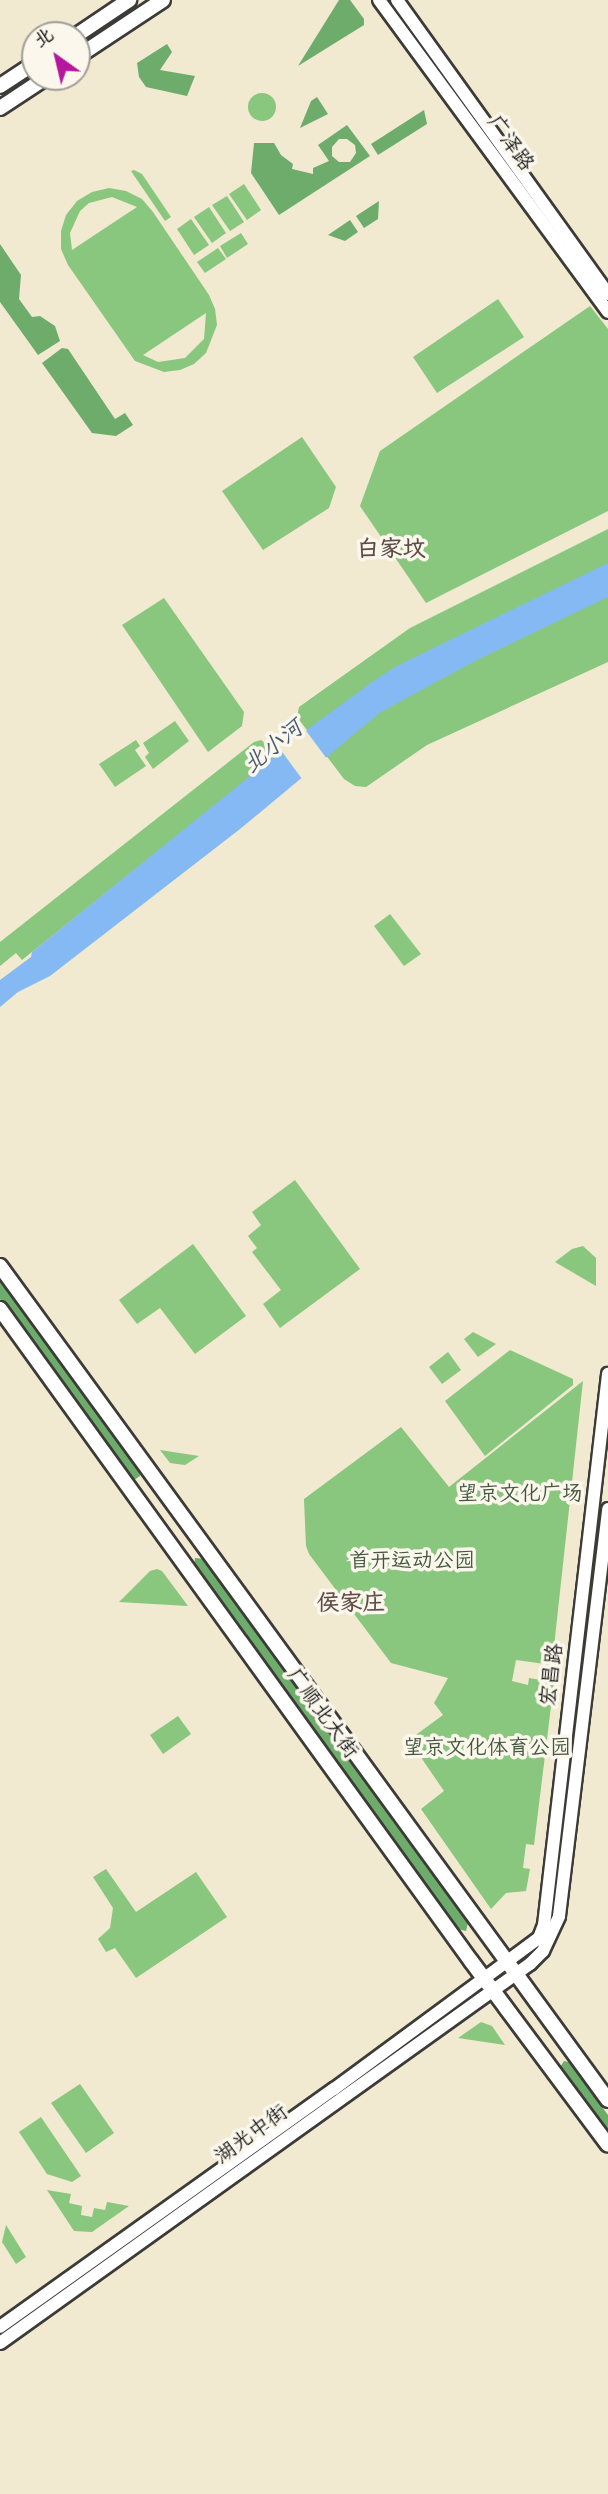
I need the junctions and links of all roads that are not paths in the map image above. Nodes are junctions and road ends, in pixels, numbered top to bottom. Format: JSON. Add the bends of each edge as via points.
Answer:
{"nodes":[{"id":1,"x":129,"y":0,"type":"edge"},
{"id":2,"x":163,"y":0,"type":"edge"},
{"id":3,"x":379,"y":0,"type":"edge"},
{"id":4,"x":397,"y":0,"type":"edge"},
{"id":5,"x":91,"y":26,"type":"edge"},
{"id":6,"x":91,"y":48,"type":"edge"},
{"id":7,"x":21,"y":72,"type":"edge"},
{"id":8,"x":0,"y":86,"type":"edge"},
{"id":9,"x":26,"y":91,"type":"edge"},
{"id":10,"x":0,"y":108,"type":"edge"},
{"id":11,"x":608,"y":295,"type":"edge"},
{"id":12,"x":608,"y":312,"type":"edge"},
{"id":13,"x":0,"y":1266,"type":"edge"},
{"id":14,"x":0,"y":1309,"type":"edge"},
{"id":15,"x":608,"y":1374,"type":"edge"},
{"id":16,"x":144,"y":1463,"type":"junction"},
{"id":17,"x":122,"y":1478,"type":"junction"},
{"id":18,"x":602,"y":1489,"type":"edge"},
{"id":19,"x":604,"y":1507,"type":"edge"},
{"id":20,"x":214,"y":1558,"type":"junction"},
{"id":21,"x":192,"y":1575,"type":"junction"},
{"id":22,"x":482,"y":1930,"type":"junction"},
{"id":23,"x":460,"y":1946,"type":"junction"},
{"id":24,"x":530,"y":1964,"type":"joint"},
{"id":25,"x":511,"y":1969,"type":"junction"},
{"id":26,"x":488,"y":1984,"type":"junction"},
{"id":27,"x":542,"y":2011,"type":"junction"},
{"id":28,"x":522,"y":2027,"type":"junction"},
{"id":29,"x":608,"y":2100,"type":"edge"},
{"id":30,"x":608,"y":2145,"type":"edge"},
{"id":31,"x":0,"y":2327,"type":"edge"},
{"id":32,"x":0,"y":2343,"type":"edge"}],
"edges":[{"from":1,"to":5,"type":"main road"},
{"from":2,"to":6,"type":"main road"},
{"from":3,"to":12,"type":"main road","name":"广泽路"},
{"from":4,"to":11,"type":"main road","name":"广泽路"},
{"from":7,"to":8,"type":"main road"},
{"from":9,"to":10,"type":"main road"},
{"from":13,"to":16,"type":"main road","name":"广顺北大街"},
{"from":14,"to":17,"type":"main road","name":"广顺北大街"},
{"from":15,"to":18,"type":"main road","name":"宏昌路"},
{"from":16,"to":17,"type":"main road","via":[[144,1478],[135,1484]]},
{"from":16,"to":20,"type":"main road","name":"广顺北大街"},
{"from":17,"to":21,"type":"main road","name":"广顺北大街"},
{"from":18,"to":19,"type":"main road","name":"宏昌路"},
{"from":19,"to":24,"type":"main road","name":"宏昌路","via":[[559,1916],[543,1951]]},
{"from":19,"to":25,"type":"main road","name":"宏昌路","via":[[544,1925]]},
{"from":20,"to":21,"type":"main road","via":[[199,1553],[190,1560]]},
{"from":20,"to":22,"type":"main road","name":"广顺北大街"},
{"from":21,"to":23,"type":"main road","name":"广顺北大街"},
{"from":22,"to":23,"type":"main road","via":[[482,1940]]},
{"from":22,"to":25,"type":"main road","name":"广顺北大街"},
{"from":23,"to":26,"type":"main road","name":"广顺北大街"},
{"from":24,"to":25,"type":"main road","name":"湖光中街"},
{"from":25,"to":26,"type":"main road","name":"湖光中街"},
{"from":25,"to":27,"type":"main road","name":"广顺北大街"},
{"from":26,"to":28,"type":"main road","name":"广顺北大街"},
{"from":26,"to":31,"type":"main road","name":"湖光中街"},
{"from":26,"to":32,"type":"main road","name":"湖光中街"},
{"from":27,"to":28,"type":"main road","via":[[523,2008]]},
{"from":27,"to":29,"type":"main road","name":"广顺北大街"},
{"from":28,"to":30,"type":"main road","name":"广顺北大街"}]}
